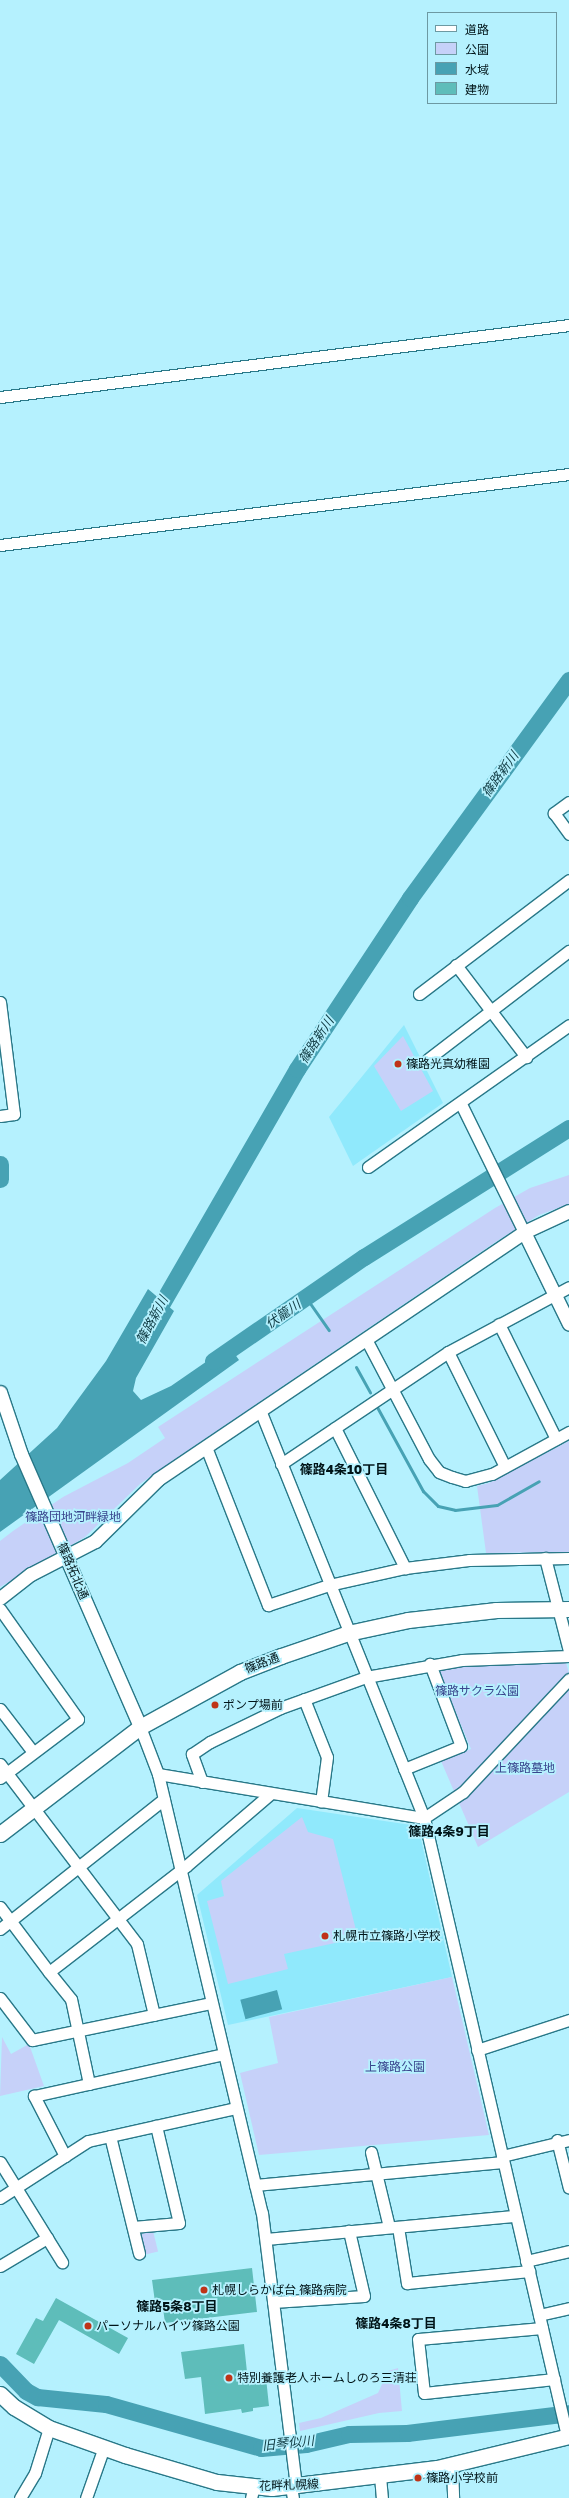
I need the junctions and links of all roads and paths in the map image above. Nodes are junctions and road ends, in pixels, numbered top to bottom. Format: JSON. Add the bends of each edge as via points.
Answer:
{"nodes":[{"id":1,"x":569,"y":325,"type":"edge"},
{"id":2,"x":0,"y":397,"type":"edge"},
{"id":3,"x":569,"y":474,"type":"edge"},
{"id":4,"x":0,"y":545,"type":"edge"},
{"id":5,"x":569,"y":802,"type":"edge"},
{"id":6,"x":569,"y":834,"type":"edge"},
{"id":7,"x":569,"y":880,"type":"edge"},
{"id":8,"x":569,"y":951,"type":"edge"},
{"id":9,"x":456,"y":965,"type":"junction"},
{"id":10,"x":419,"y":994,"type":"dead end"},
{"id":11,"x":0,"y":1002,"type":"edge"},
{"id":12,"x":492,"y":1010,"type":"junction"},
{"id":13,"x":569,"y":1025,"type":"edge"},
{"id":14,"x":526,"y":1057,"type":"junction"},
{"id":15,"x":428,"y":1059,"type":"dead end"},
{"id":16,"x":460,"y":1104,"type":"junction"},
{"id":17,"x":4,"y":1116,"type":"edge"},
{"id":18,"x":368,"y":1167,"type":"dead end"},
{"id":19,"x":569,"y":1210,"type":"edge"},
{"id":20,"x":524,"y":1232,"type":"junction"},
{"id":21,"x":569,"y":1287,"type":"edge"},
{"id":22,"x":554,"y":1294,"type":"junction"},
{"id":23,"x":499,"y":1324,"type":"junction"},
{"id":24,"x":569,"y":1324,"type":"edge"},
{"id":25,"x":367,"y":1341,"type":"junction"},
{"id":26,"x":448,"y":1352,"type":"junction"},
{"id":27,"x":393,"y":1389,"type":"junction"},
{"id":28,"x":0,"y":1392,"type":"edge"},
{"id":29,"x":260,"y":1410,"type":"junction"},
{"id":30,"x":336,"y":1428,"type":"junction"},
{"id":31,"x":569,"y":1432,"type":"edge"},
{"id":32,"x":556,"y":1439,"type":"junction"},
{"id":33,"x":206,"y":1447,"type":"junction"},
{"id":34,"x":281,"y":1464,"type":"junction"},
{"id":35,"x":505,"y":1467,"type":"junction"},
{"id":36,"x":66,"y":1555,"type":"junction"},
{"id":37,"x":545,"y":1558,"type":"junction"},
{"id":38,"x":569,"y":1558,"type":"edge"},
{"id":39,"x":405,"y":1568,"type":"junction"},
{"id":40,"x":329,"y":1586,"type":"junction"},
{"id":41,"x":0,"y":1598,"type":"edge"},
{"id":42,"x":0,"y":1609,"type":"edge"},
{"id":43,"x":564,"y":1609,"type":"edge"},
{"id":44,"x":348,"y":1633,"type":"junction"},
{"id":45,"x":569,"y":1651,"type":"edge"},
{"id":46,"x":569,"y":1656,"type":"edge"},
{"id":47,"x":430,"y":1664,"type":"junction"},
{"id":48,"x":366,"y":1678,"type":"junction"},
{"id":49,"x":569,"y":1679,"type":"edge"},
{"id":50,"x":304,"y":1699,"type":"junction"},
{"id":51,"x":0,"y":1709,"type":"edge"},
{"id":52,"x":140,"y":1727,"type":"junction"},
{"id":53,"x":33,"y":1752,"type":"junction"},
{"id":54,"x":404,"y":1770,"type":"junction"},
{"id":55,"x":2,"y":1772,"type":"edge"},
{"id":56,"x":158,"y":1774,"type":"junction"},
{"id":57,"x":202,"y":1782,"type":"junction"},
{"id":58,"x":270,"y":1794,"type":"junction"},
{"id":59,"x":164,"y":1799,"type":"junction"},
{"id":60,"x":321,"y":1802,"type":"junction"},
{"id":61,"x":34,"y":1808,"type":"junction"},
{"id":62,"x":424,"y":1818,"type":"junction"},
{"id":63,"x":0,"y":1834,"type":"edge"},
{"id":64,"x":79,"y":1867,"type":"junction"},
{"id":65,"x":180,"y":1868,"type":"junction"},
{"id":66,"x":0,"y":1907,"type":"edge"},
{"id":67,"x":118,"y":1918,"type":"junction"},
{"id":68,"x":11,"y":1921,"type":"junction"},
{"id":69,"x":0,"y":1929,"type":"edge"},
{"id":70,"x":49,"y":1972,"type":"junction"},
{"id":71,"x":0,"y":1998,"type":"edge"},
{"id":72,"x":210,"y":2003,"type":"junction"},
{"id":73,"x":154,"y":2015,"type":"junction"},
{"id":74,"x":569,"y":2020,"type":"edge"},
{"id":75,"x":78,"y":2031,"type":"junction"},
{"id":76,"x":477,"y":2050,"type":"junction"},
{"id":77,"x":223,"y":2054,"type":"junction"},
{"id":78,"x":89,"y":2084,"type":"junction"},
{"id":79,"x":236,"y":2108,"type":"junction"},
{"id":80,"x":156,"y":2126,"type":"junction"},
{"id":81,"x":110,"y":2136,"type":"junction"},
{"id":82,"x":558,"y":2140,"type":"junction"},
{"id":83,"x":569,"y":2140,"type":"edge"},
{"id":84,"x":371,"y":2152,"type":"dead end"},
{"id":85,"x":65,"y":2156,"type":"junction"},
{"id":86,"x":502,"y":2159,"type":"junction"},
{"id":87,"x":0,"y":2162,"type":"edge"},
{"id":88,"x":376,"y":2174,"type":"junction"},
{"id":89,"x":255,"y":2185,"type":"junction"},
{"id":90,"x":16,"y":2187,"type":"junction"},
{"id":91,"x":569,"y":2188,"type":"edge"},
{"id":92,"x":0,"y":2198,"type":"edge"},
{"id":93,"x":516,"y":2216,"type":"junction"},
{"id":94,"x":133,"y":2227,"type":"junction"},
{"id":95,"x":393,"y":2227,"type":"junction"},
{"id":96,"x":349,"y":2231,"type":"junction"},
{"id":97,"x":47,"y":2238,"type":"junction"},
{"id":98,"x":266,"y":2239,"type":"junction"},
{"id":99,"x":569,"y":2251,"type":"edge"},
{"id":100,"x":139,"y":2253,"type":"dead end"},
{"id":101,"x":62,"y":2262,"type":"dead end"},
{"id":102,"x":0,"y":2266,"type":"edge"},
{"id":103,"x":527,"y":2266,"type":"junction"},
{"id":104,"x":273,"y":2302,"type":"junction"},
{"id":105,"x":569,"y":2308,"type":"edge"},
{"id":106,"x":539,"y":2314,"type":"junction"},
{"id":107,"x":542,"y":2328,"type":"junction"},
{"id":108,"x":554,"y":2379,"type":"junction"},
{"id":109,"x":0,"y":2394,"type":"edge"},
{"id":110,"x":49,"y":2428,"type":"junction"},
{"id":111,"x":567,"y":2432,"type":"edge"},
{"id":112,"x":104,"y":2447,"type":"junction"},
{"id":113,"x":452,"y":2465,"type":"junction"},
{"id":114,"x":380,"y":2476,"type":"junction"},
{"id":115,"x":293,"y":2491,"type":"edge"},
{"id":116,"x":253,"y":2492,"type":"edge"},
{"id":117,"x":20,"y":2498,"type":"edge"},
{"id":118,"x":86,"y":2498,"type":"edge"},
{"id":119,"x":382,"y":2498,"type":"edge"},
{"id":120,"x":453,"y":2498,"type":"edge"}],
"edges":[{"from":1,"to":2,"type":"street"},
{"from":3,"to":4,"type":"street"},
{"from":5,"to":6,"type":"street","via":[[554,813]]},
{"from":7,"to":9,"type":"street"},
{"from":8,"to":12,"type":"street"},
{"from":9,"to":10,"type":"street"},
{"from":9,"to":12,"type":"street"},
{"from":11,"to":17,"type":"street","via":[[14,1114]]},
{"from":12,"to":14,"type":"street"},
{"from":12,"to":15,"type":"street"},
{"from":13,"to":14,"type":"street"},
{"from":14,"to":16,"type":"street"},
{"from":16,"to":18,"type":"street"},
{"from":16,"to":20,"type":"street"},
{"from":19,"to":20,"type":"street"},
{"from":20,"to":22,"type":"street"},
{"from":20,"to":25,"type":"street","via":[[416,1304]]},
{"from":21,"to":22,"type":"street"},
{"from":22,"to":23,"type":"street"},
{"from":22,"to":24,"type":"street"},
{"from":23,"to":26,"type":"street"},
{"from":23,"to":32,"type":"street"},
{"from":25,"to":27,"type":"street"},
{"from":25,"to":29,"type":"street"},
{"from":26,"to":27,"type":"street"},
{"from":26,"to":35,"type":"street"},
{"from":27,"to":30,"type":"street"},
{"from":27,"to":35,"type":"street","via":[[429,1459],[440,1472],[465,1481],[478,1479]]},
{"from":28,"to":36,"type":"street","name":"篠路拓北通","via":[[12,1428]]},
{"from":29,"to":33,"type":"street"},
{"from":29,"to":34,"type":"street"},
{"from":30,"to":34,"type":"street"},
{"from":30,"to":39,"type":"street"},
{"from":31,"to":32,"type":"street"},
{"from":32,"to":35,"type":"street"},
{"from":33,"to":36,"type":"street","via":[[158,1479],[95,1541]]},
{"from":33,"to":40,"type":"street","via":[[268,1605]]},
{"from":34,"to":40,"type":"street"},
{"from":36,"to":41,"type":"street","via":[[31,1574]]},
{"from":36,"to":52,"type":"street","name":"篠路拓北通"},
{"from":37,"to":38,"type":"street"},
{"from":37,"to":39,"type":"street","via":[[469,1560]]},
{"from":37,"to":43,"type":"street"},
{"from":39,"to":40,"type":"street"},
{"from":40,"to":44,"type":"street"},
{"from":42,"to":53,"type":"street","via":[[78,1719]]},
{"from":43,"to":44,"type":"main road","name":"篠路通","via":[[451,1613]]},
{"from":43,"to":45,"type":"street"},
{"from":44,"to":48,"type":"street"},
{"from":44,"to":52,"type":"main road","name":"篠路通","via":[[240,1672]]},
{"from":46,"to":47,"type":"street","via":[[499,1657]]},
{"from":47,"to":48,"type":"street"},
{"from":47,"to":54,"type":"street","via":[[461,1746]]},
{"from":48,"to":50,"type":"street"},
{"from":48,"to":54,"type":"street"},
{"from":49,"to":62,"type":"street","via":[[463,1792]]},
{"from":50,"to":57,"type":"street","via":[[224,1735],[192,1754]]},
{"from":50,"to":60,"type":"street","via":[[327,1757]]},
{"from":51,"to":53,"type":"street"},
{"from":52,"to":56,"type":"street"},
{"from":52,"to":61,"type":"main road","name":"篠路通"},
{"from":53,"to":55,"type":"street"},
{"from":54,"to":62,"type":"street"},
{"from":55,"to":61,"type":"street"},
{"from":56,"to":57,"type":"street"},
{"from":56,"to":59,"type":"street"},
{"from":57,"to":58,"type":"street"},
{"from":58,"to":60,"type":"street"},
{"from":58,"to":65,"type":"street"},
{"from":59,"to":64,"type":"street"},
{"from":59,"to":65,"type":"street"},
{"from":60,"to":62,"type":"street"},
{"from":61,"to":63,"type":"main road","name":"篠路通"},
{"from":61,"to":64,"type":"street"},
{"from":62,"to":76,"type":"street"},
{"from":64,"to":67,"type":"street"},
{"from":64,"to":68,"type":"street"},
{"from":65,"to":67,"type":"street"},
{"from":65,"to":72,"type":"street"},
{"from":66,"to":68,"type":"street"},
{"from":67,"to":70,"type":"street"},
{"from":67,"to":73,"type":"street","via":[[137,1944]]},
{"from":68,"to":69,"type":"street"},
{"from":68,"to":70,"type":"street"},
{"from":70,"to":75,"type":"street","via":[[71,1999]]},
{"from":71,"to":75,"type":"street","via":[[32,2040]]},
{"from":72,"to":73,"type":"street"},
{"from":72,"to":77,"type":"street"},
{"from":73,"to":75,"type":"street"},
{"from":74,"to":76,"type":"street"},
{"from":75,"to":78,"type":"street"},
{"from":76,"to":86,"type":"street"},
{"from":77,"to":78,"type":"street"},
{"from":77,"to":79,"type":"street"},
{"from":78,"to":85,"type":"street","via":[[34,2096]]},
{"from":79,"to":80,"type":"street"},
{"from":79,"to":89,"type":"street"},
{"from":80,"to":81,"type":"street"},
{"from":80,"to":94,"type":"street","via":[[179,2223]]},
{"from":81,"to":85,"type":"street","via":[[88,2141]]},
{"from":81,"to":94,"type":"street"},
{"from":82,"to":83,"type":"street"},
{"from":82,"to":86,"type":"street"},
{"from":82,"to":91,"type":"street"},
{"from":84,"to":88,"type":"street"},
{"from":85,"to":90,"type":"street"},
{"from":86,"to":88,"type":"street"},
{"from":86,"to":93,"type":"street"},
{"from":87,"to":90,"type":"street"},
{"from":88,"to":89,"type":"street"},
{"from":88,"to":95,"type":"street"},
{"from":89,"to":98,"type":"street"},
{"from":90,"to":92,"type":"street"},
{"from":90,"to":97,"type":"street"},
{"from":93,"to":95,"type":"street"},
{"from":93,"to":103,"type":"street"},
{"from":94,"to":100,"type":"street"},
{"from":95,"to":96,"type":"street"},
{"from":95,"to":103,"type":"street","via":[[407,2283]]},
{"from":96,"to":98,"type":"street"},
{"from":96,"to":104,"type":"street","via":[[364,2296]]},
{"from":97,"to":101,"type":"street"},
{"from":97,"to":102,"type":"street"},
{"from":98,"to":104,"type":"street"},
{"from":99,"to":103,"type":"street"},
{"from":103,"to":106,"type":"street"},
{"from":104,"to":115,"type":"street","via":[[290,2432]]},
{"from":105,"to":106,"type":"street"},
{"from":106,"to":107,"type":"street"},
{"from":107,"to":108,"type":"street"},
{"from":107,"to":108,"type":"street","via":[[418,2339],[424,2393]]},
{"from":108,"to":111,"type":"street"},
{"from":109,"to":110,"type":"main road","name":"花畔札幌線","via":[[14,2407]]},
{"from":110,"to":112,"type":"main road","name":"花畔札幌線"},
{"from":110,"to":117,"type":"street","via":[[35,2474]]},
{"from":111,"to":113,"type":"main road","name":"花畔札幌線"},
{"from":112,"to":116,"type":"main road","name":"花畔札幌線"},
{"from":112,"to":118,"type":"street"},
{"from":113,"to":114,"type":"main road","name":"花畔札幌線"},
{"from":113,"to":120,"type":"street"},
{"from":114,"to":115,"type":"main road","name":"花畔札幌線"},
{"from":114,"to":119,"type":"street"},
{"from":115,"to":116,"type":"main road","name":"花畔札幌線"}]}
